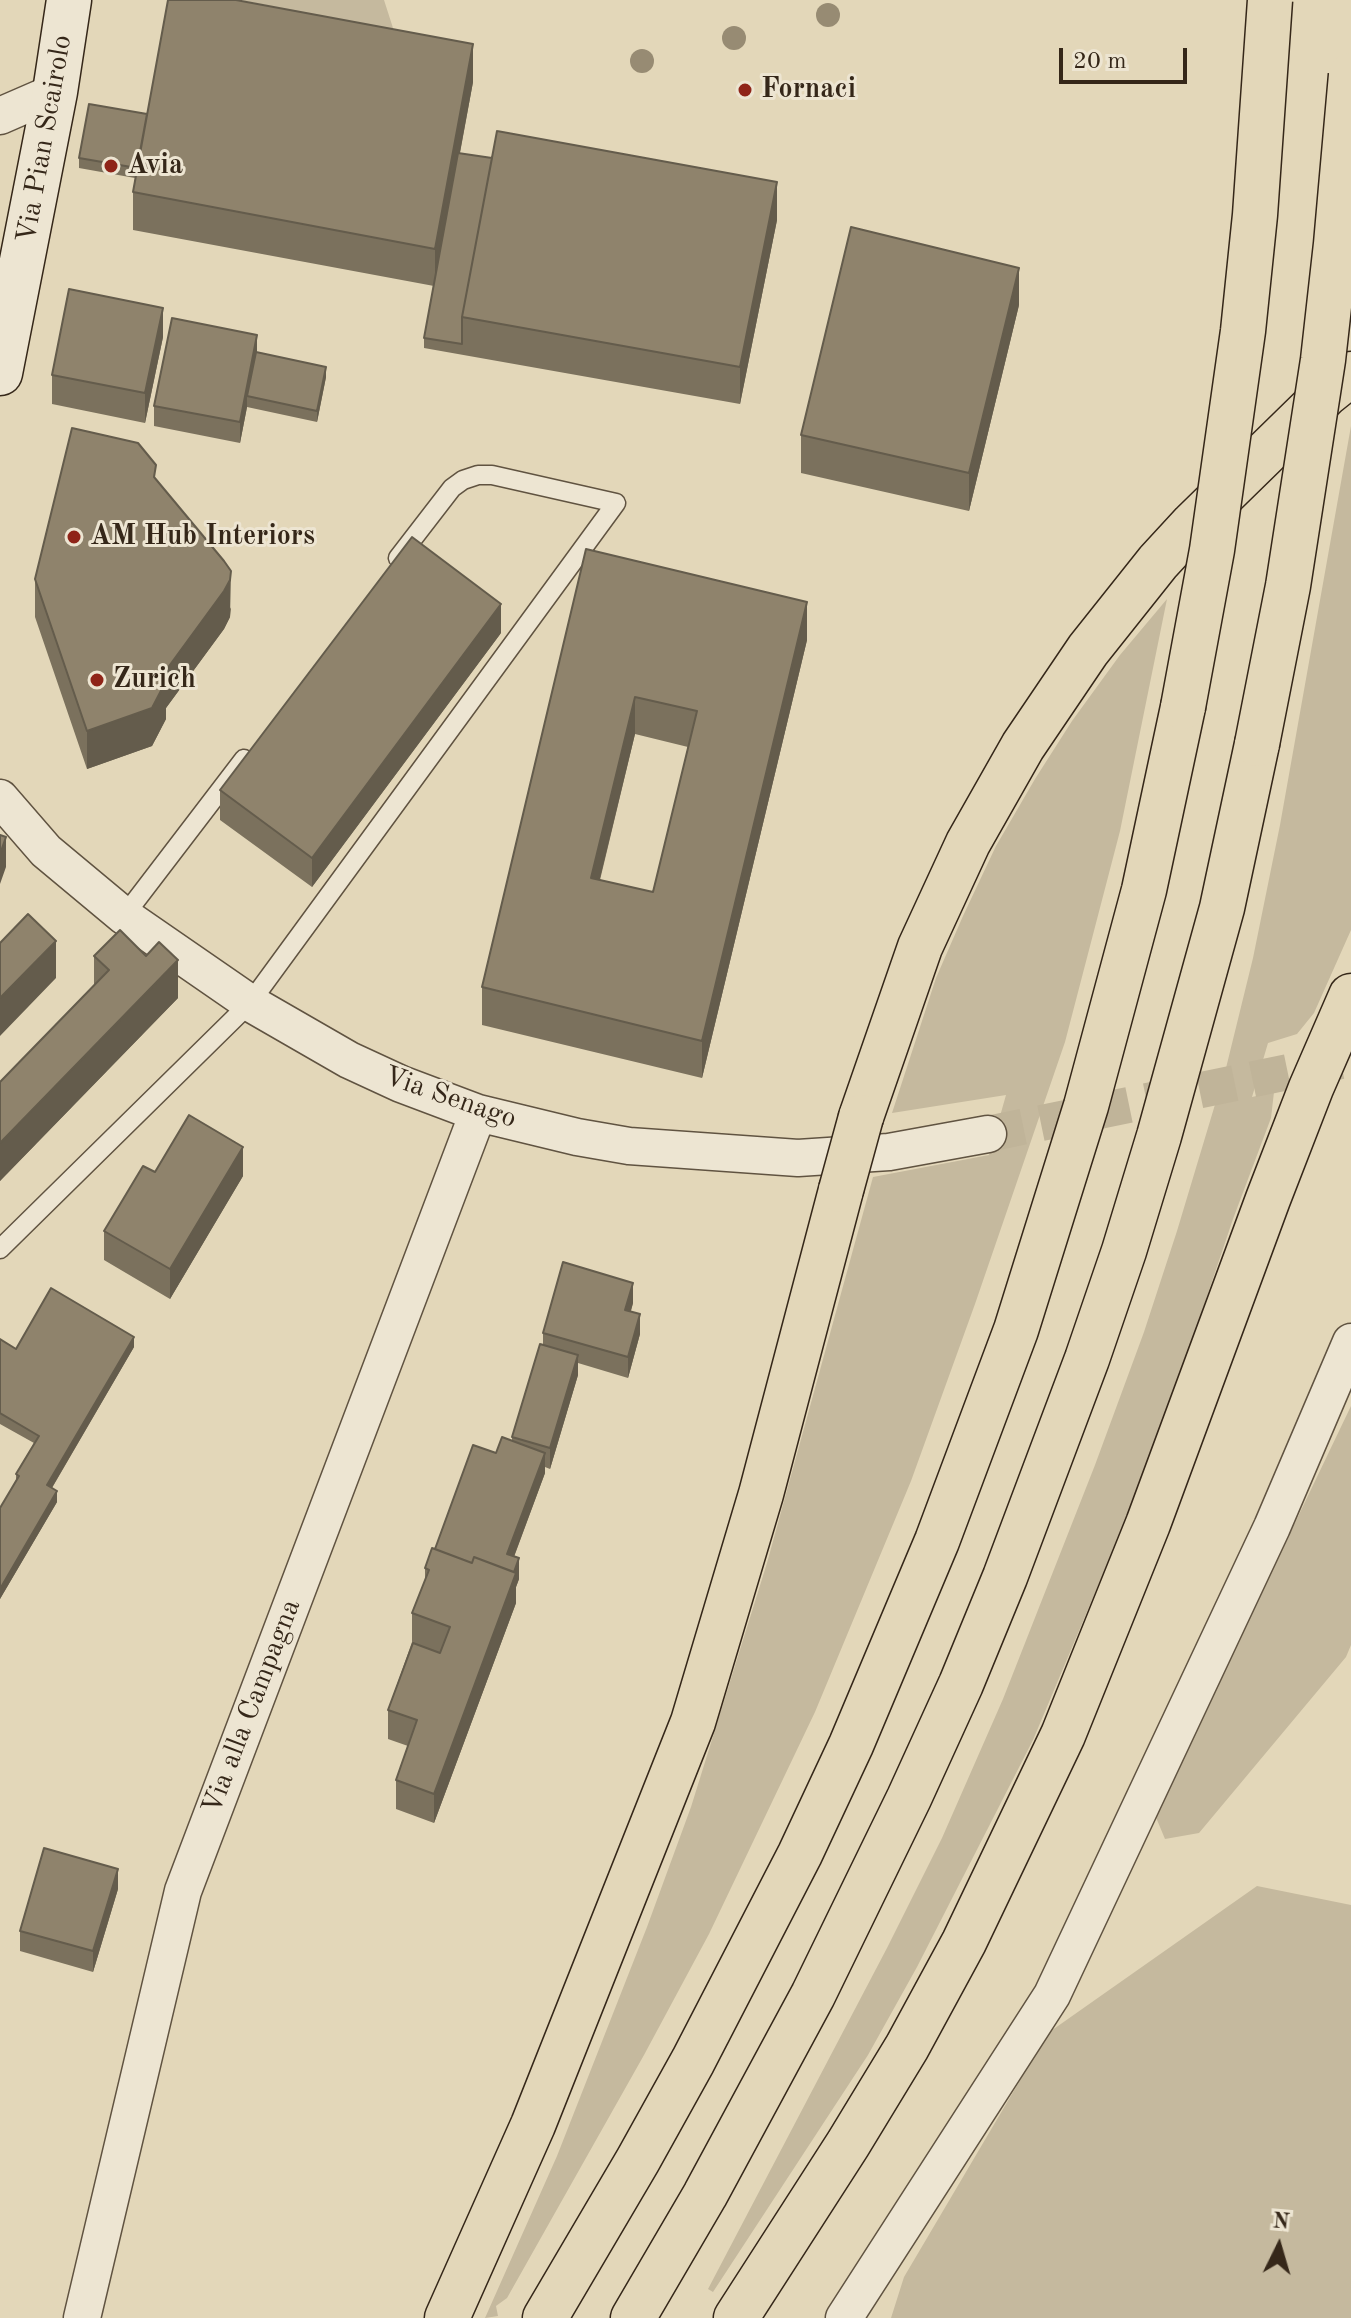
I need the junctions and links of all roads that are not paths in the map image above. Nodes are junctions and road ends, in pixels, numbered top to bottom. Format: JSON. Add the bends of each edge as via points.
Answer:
{"nodes":[{"id":1,"x":69,"y":0,"type":"edge"},
{"id":2,"x":1270,"y":0,"type":"edge"},
{"id":3,"x":1351,"y":75,"type":"edge"},
{"id":4,"x":55,"y":92,"type":"junction"},
{"id":5,"x":0,"y":116,"type":"edge"},
{"id":6,"x":0,"y":373,"type":"edge"},
{"id":7,"x":1351,"y":374,"type":"edge"},
{"id":8,"x":384,"y":576,"type":"edge"},
{"id":9,"x":259,"y":740,"type":"edge"},
{"id":10,"x":0,"y":798,"type":"edge"},
{"id":11,"x":124,"y":916,"type":"junction"},
{"id":12,"x":1351,"y":996,"type":"edge"},
{"id":13,"x":250,"y":1003,"type":"junction"},
{"id":14,"x":478,"y":1113,"type":"junction"},
{"id":15,"x":988,"y":1134,"type":"tunnel mouth"},
{"id":16,"x":0,"y":1249,"type":"edge"},
{"id":17,"x":1351,"y":1342,"type":"edge"},
{"id":18,"x":82,"y":2318,"type":"edge"},
{"id":19,"x":447,"y":2318,"type":"edge"},
{"id":20,"x":545,"y":2318,"type":"edge"},
{"id":21,"x":633,"y":2318,"type":"edge"},
{"id":22,"x":736,"y":2318,"type":"edge"},
{"id":23,"x":844,"y":2318,"type":"edge"}],
"edges":[{"from":1,"to":4,"type":"main road","name":"Via Pian Scairolo"},
{"from":2,"to":20,"type":"highway","bridge":true,"via":[[1243,331],[1183,707],[1144,890],[1086,1106],[1016,1330],[937,1541],[800,1854],[680,2086]]},
{"from":3,"to":21,"type":"highway","bridge":true,"via":[[1316,407],[1288,586],[1222,908],[1124,1251],[1005,1577],[909,1798],[752,2111]]},
{"from":4,"to":5,"type":"street"},
{"from":4,"to":6,"type":"main road","name":"Via Pian Scairolo"},
{"from":7,"to":19,"type":"highway","bridge":true,"via":[[1158,562],[1088,650],[1023,746],[968,843],[920,947],[861,1117],[761,1494],[693,1722],[533,2125]]},
{"from":8,"to":13,"type":"lane","via":[[452,488],[478,475],[616,503]]},
{"from":9,"to":11,"type":"lane"},
{"from":10,"to":11,"type":"street","name":"Via Senago","via":[[46,851]]},
{"from":11,"to":13,"type":"street","name":"Via Senago"},
{"from":12,"to":22,"type":"highway","via":[[1063,1735],[970,1930],[907,2047]]},
{"from":13,"to":14,"type":"street","name":"Via Senago","via":[[349,1060]]},
{"from":13,"to":16,"type":"lane"},
{"from":14,"to":15,"type":"street","name":"Via Senago","via":[[629,1146],[798,1158],[889,1152]]},
{"from":14,"to":18,"type":"street","name":"Via alla Campagna","via":[[183,1891]]},
{"from":17,"to":23,"type":"street","via":[[1272,1527],[1052,1995]]}]}
